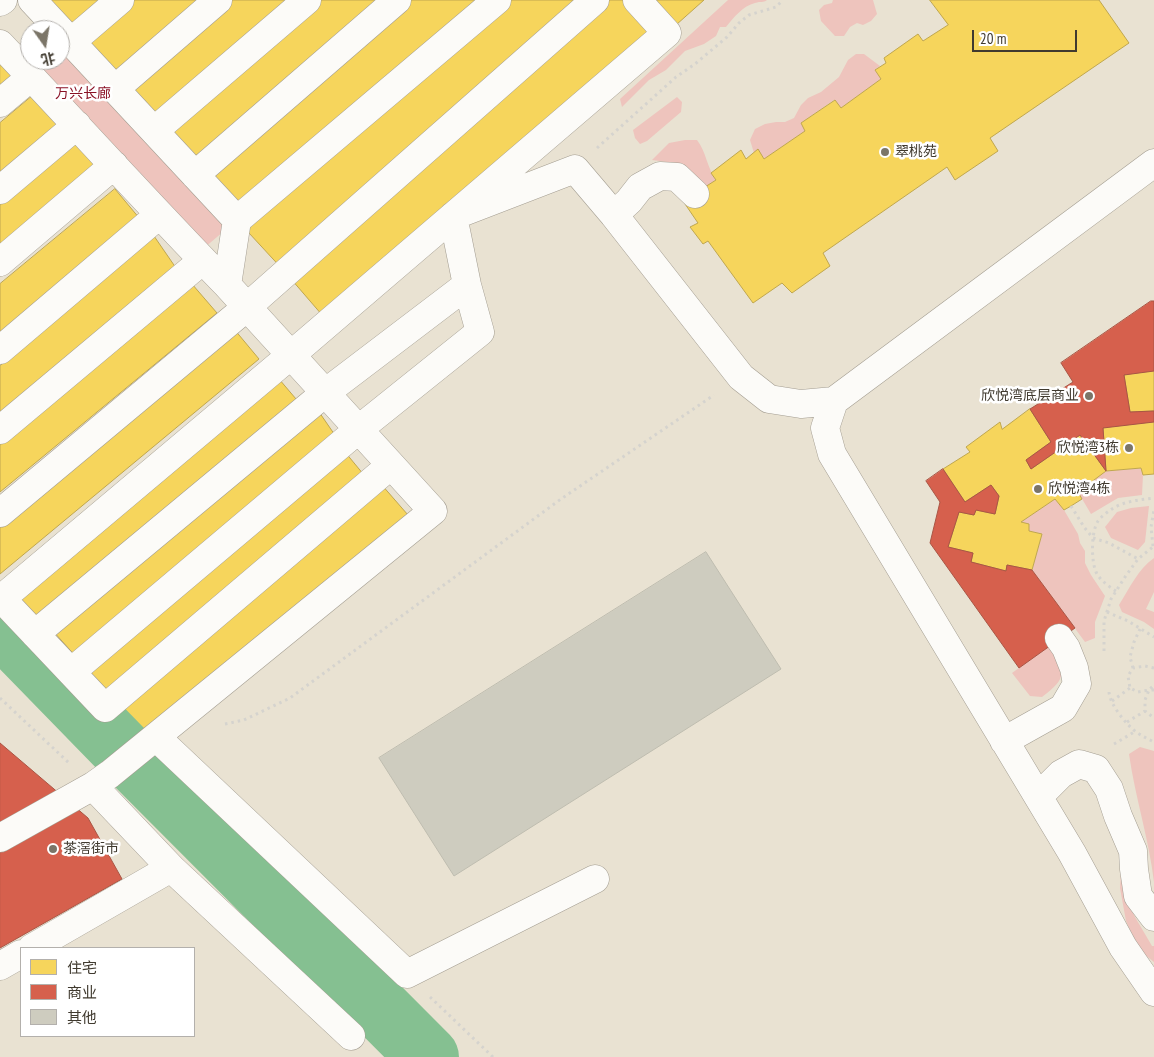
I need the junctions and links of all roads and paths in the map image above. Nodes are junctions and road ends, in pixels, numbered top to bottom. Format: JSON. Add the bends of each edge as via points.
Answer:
{"nodes":[{"id":1,"x":32,"y":0,"type":"edge"},
{"id":2,"x":120,"y":0,"type":"edge"},
{"id":3,"x":218,"y":0,"type":"edge"},
{"id":4,"x":307,"y":0,"type":"edge"},
{"id":5,"x":397,"y":0,"type":"edge"},
{"id":6,"x":497,"y":0,"type":"edge"},
{"id":7,"x":595,"y":0,"type":"edge"},
{"id":8,"x":637,"y":0,"type":"edge"},
{"id":9,"x":783,"y":0,"type":"edge"},
{"id":10,"x":51,"y":20,"type":"edge"},
{"id":11,"x":70,"y":30,"type":"edge"},
{"id":12,"x":70,"y":40,"type":"edge"},
{"id":13,"x":0,"y":44,"type":"edge"},
{"id":14,"x":32,"y":77,"type":"junction"},
{"id":15,"x":115,"y":89,"type":"junction"},
{"id":16,"x":0,"y":103,"type":"edge"},
{"id":17,"x":77,"y":125,"type":"junction"},
{"id":18,"x":154,"y":131,"type":"junction"},
{"id":19,"x":1154,"y":163,"type":"edge"},
{"id":20,"x":114,"y":165,"type":"junction"},
{"id":21,"x":575,"y":170,"type":"junction"},
{"id":22,"x":195,"y":175,"type":"junction"},
{"id":23,"x":0,"y":190,"type":"edge"},
{"id":24,"x":695,"y":194,"type":"dead end"},
{"id":25,"x":159,"y":215,"type":"junction"},
{"id":26,"x":614,"y":215,"type":"junction"},
{"id":27,"x":453,"y":216,"type":"junction"},
{"id":28,"x":236,"y":220,"type":"junction"},
{"id":29,"x":203,"y":260,"type":"junction"},
{"id":30,"x":0,"y":262,"type":"edge"},
{"id":31,"x":227,"y":285,"type":"junction"},
{"id":32,"x":467,"y":285,"type":"junction"},
{"id":33,"x":247,"y":307,"type":"junction"},
{"id":34,"x":0,"y":350,"type":"edge"},
{"id":35,"x":291,"y":356,"type":"junction"},
{"id":36,"x":742,"y":377,"type":"junction"},
{"id":37,"x":325,"y":393,"type":"junction"},
{"id":38,"x":834,"y":401,"type":"junction"},
{"id":39,"x":359,"y":429,"type":"junction"},
{"id":40,"x":0,"y":430,"type":"edge"},
{"id":41,"x":391,"y":465,"type":"junction"},
{"id":42,"x":1154,"y":498,"type":"edge"},
{"id":43,"x":1071,"y":506,"type":"dead end"},
{"id":44,"x":1154,"y":510,"type":"edge"},
{"id":45,"x":0,"y":512,"type":"edge"},
{"id":46,"x":1093,"y":538,"type":"junction"},
{"id":47,"x":1154,"y":547,"type":"edge"},
{"id":48,"x":1138,"y":559,"type":"junction"},
{"id":49,"x":1116,"y":591,"type":"junction"},
{"id":50,"x":1,"y":598,"type":"edge"},
{"id":51,"x":1107,"y":612,"type":"junction"},
{"id":52,"x":1140,"y":628,"type":"junction"},
{"id":53,"x":35,"y":634,"type":"junction"},
{"id":54,"x":1154,"y":637,"type":"edge"},
{"id":55,"x":1059,"y":638,"type":"dead end"},
{"id":56,"x":1104,"y":658,"type":"dead end"},
{"id":57,"x":1133,"y":668,"type":"junction"},
{"id":58,"x":1154,"y":668,"type":"edge"},
{"id":59,"x":71,"y":672,"type":"junction"},
{"id":60,"x":1154,"y":685,"type":"edge"},
{"id":61,"x":1130,"y":688,"type":"junction"},
{"id":62,"x":1108,"y":689,"type":"dead end"},
{"id":63,"x":1149,"y":690,"type":"junction"},
{"id":64,"x":1154,"y":690,"type":"edge"},
{"id":65,"x":0,"y":698,"type":"edge"},
{"id":66,"x":1112,"y":701,"type":"junction"},
{"id":67,"x":1145,"y":712,"type":"junction"},
{"id":68,"x":1154,"y":718,"type":"edge"},
{"id":69,"x":1127,"y":722,"type":"junction"},
{"id":70,"x":224,"y":724,"type":"dead end"},
{"id":71,"x":156,"y":737,"type":"junction"},
{"id":72,"x":1004,"y":741,"type":"junction"},
{"id":73,"x":1154,"y":742,"type":"edge"},
{"id":74,"x":102,"y":780,"type":"junction"},
{"id":75,"x":1038,"y":796,"type":"junction"},
{"id":76,"x":0,"y":838,"type":"edge"},
{"id":77,"x":171,"y":868,"type":"junction"},
{"id":78,"x":595,"y":878,"type":"dead end"},
{"id":79,"x":1154,"y":917,"type":"edge"},
{"id":80,"x":34,"y":947,"type":"edge"},
{"id":81,"x":20,"y":955,"type":"edge"},
{"id":82,"x":0,"y":966,"type":"edge"},
{"id":83,"x":407,"y":974,"type":"junction"},
{"id":84,"x":1154,"y":992,"type":"edge"},
{"id":85,"x":351,"y":1036,"type":"dead end"},
{"id":86,"x":493,"y":1057,"type":"edge"}],
"edges":[{"from":1,"to":10,"type":"street"},
{"from":2,"to":11,"type":"street"},
{"from":3,"to":15,"type":"street"},
{"from":4,"to":18,"type":"street"},
{"from":5,"to":22,"type":"street"},
{"from":6,"to":28,"type":"street"},
{"from":7,"to":33,"type":"street"},
{"from":8,"to":27,"type":"street","via":[[667,33]]},
{"from":9,"to":21,"type":"path","via":[[776,7],[749,15],[739,23]]},
{"from":12,"to":15,"type":"street"},
{"from":13,"to":14,"type":"street"},
{"from":14,"to":16,"type":"street"},
{"from":14,"to":17,"type":"street"},
{"from":15,"to":18,"type":"street"},
{"from":17,"to":20,"type":"street"},
{"from":17,"to":23,"type":"street"},
{"from":18,"to":22,"type":"street"},
{"from":19,"to":38,"type":"street"},
{"from":20,"to":25,"type":"street"},
{"from":20,"to":30,"type":"street"},
{"from":21,"to":26,"type":"street"},
{"from":21,"to":27,"type":"street"},
{"from":22,"to":28,"type":"street"},
{"from":24,"to":26,"type":"street","via":[[677,178],[660,176],[640,187]]},
{"from":25,"to":29,"type":"street"},
{"from":25,"to":34,"type":"street"},
{"from":26,"to":36,"type":"street"},
{"from":27,"to":32,"type":"street"},
{"from":27,"to":35,"type":"street"},
{"from":28,"to":31,"type":"street"},
{"from":29,"to":31,"type":"street"},
{"from":29,"to":40,"type":"street"},
{"from":31,"to":33,"type":"street"},
{"from":32,"to":37,"type":"street"},
{"from":32,"to":39,"type":"street","via":[[480,332]]},
{"from":33,"to":35,"type":"street"},
{"from":33,"to":45,"type":"street"},
{"from":35,"to":37,"type":"street"},
{"from":35,"to":50,"type":"street"},
{"from":36,"to":38,"type":"street","via":[[769,399],[801,404]]},
{"from":36,"to":70,"type":"path","via":[[561,499],[290,698],[244,720]]},
{"from":37,"to":39,"type":"street"},
{"from":37,"to":53,"type":"street"},
{"from":38,"to":72,"type":"street","via":[[826,428],[832,454]]},
{"from":39,"to":41,"type":"street"},
{"from":39,"to":59,"type":"street"},
{"from":41,"to":59,"type":"street","via":[[106,708]]},
{"from":41,"to":71,"type":"street","via":[[433,511]]},
{"from":42,"to":46,"type":"path","via":[[1124,503],[1109,510],[1098,522]]},
{"from":43,"to":46,"type":"path"},
{"from":44,"to":47,"type":"path","via":[[1151,527]]},
{"from":46,"to":48,"type":"path"},
{"from":46,"to":49,"type":"path","via":[[1096,571],[1105,584]]},
{"from":47,"to":48,"type":"path"},
{"from":48,"to":49,"type":"path"},
{"from":49,"to":51,"type":"path"},
{"from":50,"to":53,"type":"street"},
{"from":51,"to":52,"type":"path"},
{"from":51,"to":56,"type":"path"},
{"from":52,"to":54,"type":"path"},
{"from":52,"to":57,"type":"path","via":[[1130,656]]},
{"from":53,"to":59,"type":"street"},
{"from":55,"to":72,"type":"street","via":[[1074,668],[1077,684],[1063,708]]},
{"from":57,"to":58,"type":"path"},
{"from":57,"to":61,"type":"path","via":[[1128,676]]},
{"from":60,"to":63,"type":"path"},
{"from":61,"to":63,"type":"path","via":[[1138,692]]},
{"from":61,"to":66,"type":"path"},
{"from":62,"to":66,"type":"path"},
{"from":63,"to":64,"type":"path"},
{"from":63,"to":67,"type":"path"},
{"from":65,"to":74,"type":"path"},
{"from":66,"to":69,"type":"path"},
{"from":67,"to":68,"type":"path"},
{"from":67,"to":69,"type":"path"},
{"from":69,"to":73,"type":"path","via":[[1136,732]]},
{"from":71,"to":74,"type":"street"},
{"from":71,"to":83,"type":"street"},
{"from":72,"to":75,"type":"street"},
{"from":74,"to":76,"type":"street"},
{"from":74,"to":77,"type":"street"},
{"from":75,"to":79,"type":"street","via":[[1061,774],[1079,764],[1096,769],[1108,789],[1133,851],[1138,896]]},
{"from":75,"to":84,"type":"street","via":[[1123,947]]},
{"from":77,"to":80,"type":"street"},
{"from":77,"to":85,"type":"street"},
{"from":78,"to":83,"type":"street"},
{"from":81,"to":82,"type":"street"},
{"from":83,"to":86,"type":"path"}]}
